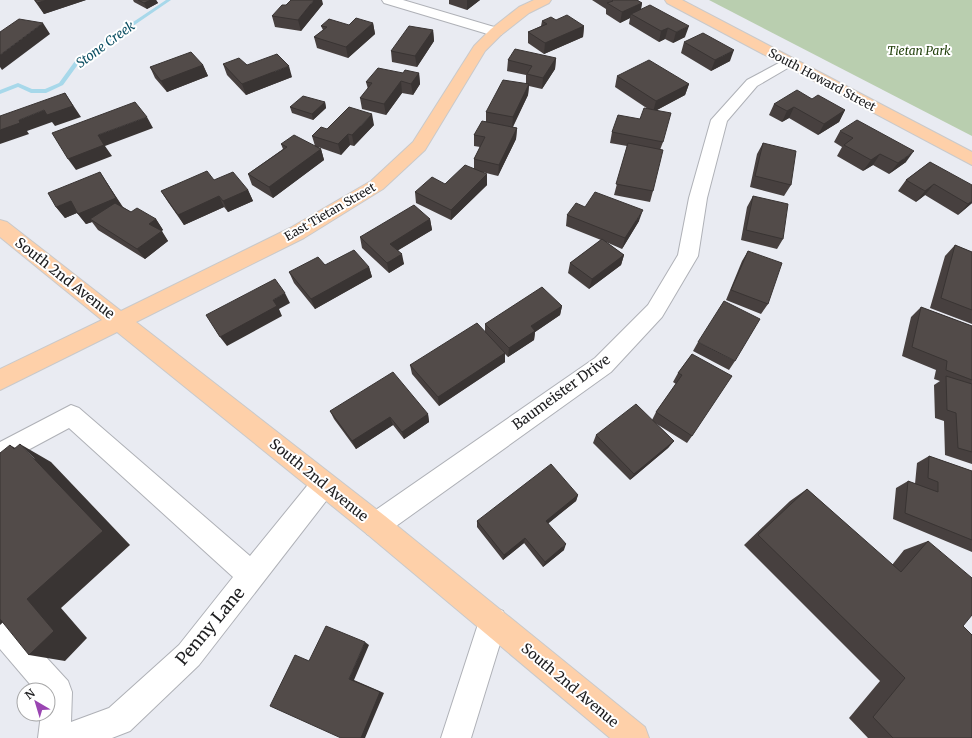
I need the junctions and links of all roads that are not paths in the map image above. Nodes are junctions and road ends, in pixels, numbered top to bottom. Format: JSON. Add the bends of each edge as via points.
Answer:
{"nodes":[{"id":1,"x":389,"y":0,"type":"edge"},
{"id":2,"x":544,"y":0,"type":"edge"},
{"id":3,"x":672,"y":0,"type":"edge"},
{"id":4,"x":496,"y":32,"type":"junction"},
{"id":5,"x":788,"y":62,"type":"junction"},
{"id":6,"x":972,"y":159,"type":"edge"},
{"id":7,"x":0,"y":227,"type":"edge"},
{"id":8,"x":120,"y":320,"type":"junction"},
{"id":9,"x":0,"y":380,"type":"edge"},
{"id":10,"x":0,"y":454,"type":"edge"},
{"id":11,"x":324,"y":484,"type":"junction"},
{"id":12,"x":376,"y":525,"type":"junction"},
{"id":13,"x":252,"y":576,"type":"junction"},
{"id":14,"x":493,"y":621,"type":"junction"},
{"id":15,"x":0,"y":628,"type":"edge"},
{"id":16,"x":53,"y":738,"type":"edge"},
{"id":17,"x":70,"y":738,"type":"edge"},
{"id":18,"x":456,"y":738,"type":"edge"},
{"id":19,"x":634,"y":738,"type":"edge"}],
"edges":[{"from":1,"to":4,"type":"street"},
{"from":2,"to":4,"type":"main road","name":"East Tietan Street","via":[[524,10]]},
{"from":3,"to":5,"type":"main road","name":"South Howard Street"},
{"from":4,"to":8,"type":"main road","name":"East Tietan Street","via":[[479,49],[419,146],[378,185],[297,233]]},
{"from":5,"to":6,"type":"main road","name":"South Howard Street"},
{"from":5,"to":12,"type":"street","name":"Baumeister Drive","via":[[752,83],[719,120],[698,198],[688,256],[655,311],[603,365]]},
{"from":7,"to":8,"type":"main road","name":"South 2nd Avenue"},
{"from":8,"to":9,"type":"main road","name":"East Tietan Street"},
{"from":8,"to":11,"type":"main road","name":"South 2nd Avenue"},
{"from":10,"to":13,"type":"street","via":[[71,415]]},
{"from":11,"to":12,"type":"main road","name":"South 2nd Avenue"},
{"from":11,"to":13,"type":"street","name":"Penny Lane"},
{"from":12,"to":14,"type":"main road","name":"South 2nd Avenue"},
{"from":13,"to":17,"type":"street","name":"Penny Lane","via":[[189,655],[119,720]]},
{"from":14,"to":18,"type":"street"},
{"from":14,"to":19,"type":"main road","name":"South 2nd Avenue"},
{"from":15,"to":16,"type":"street","via":[[57,692]]}]}
